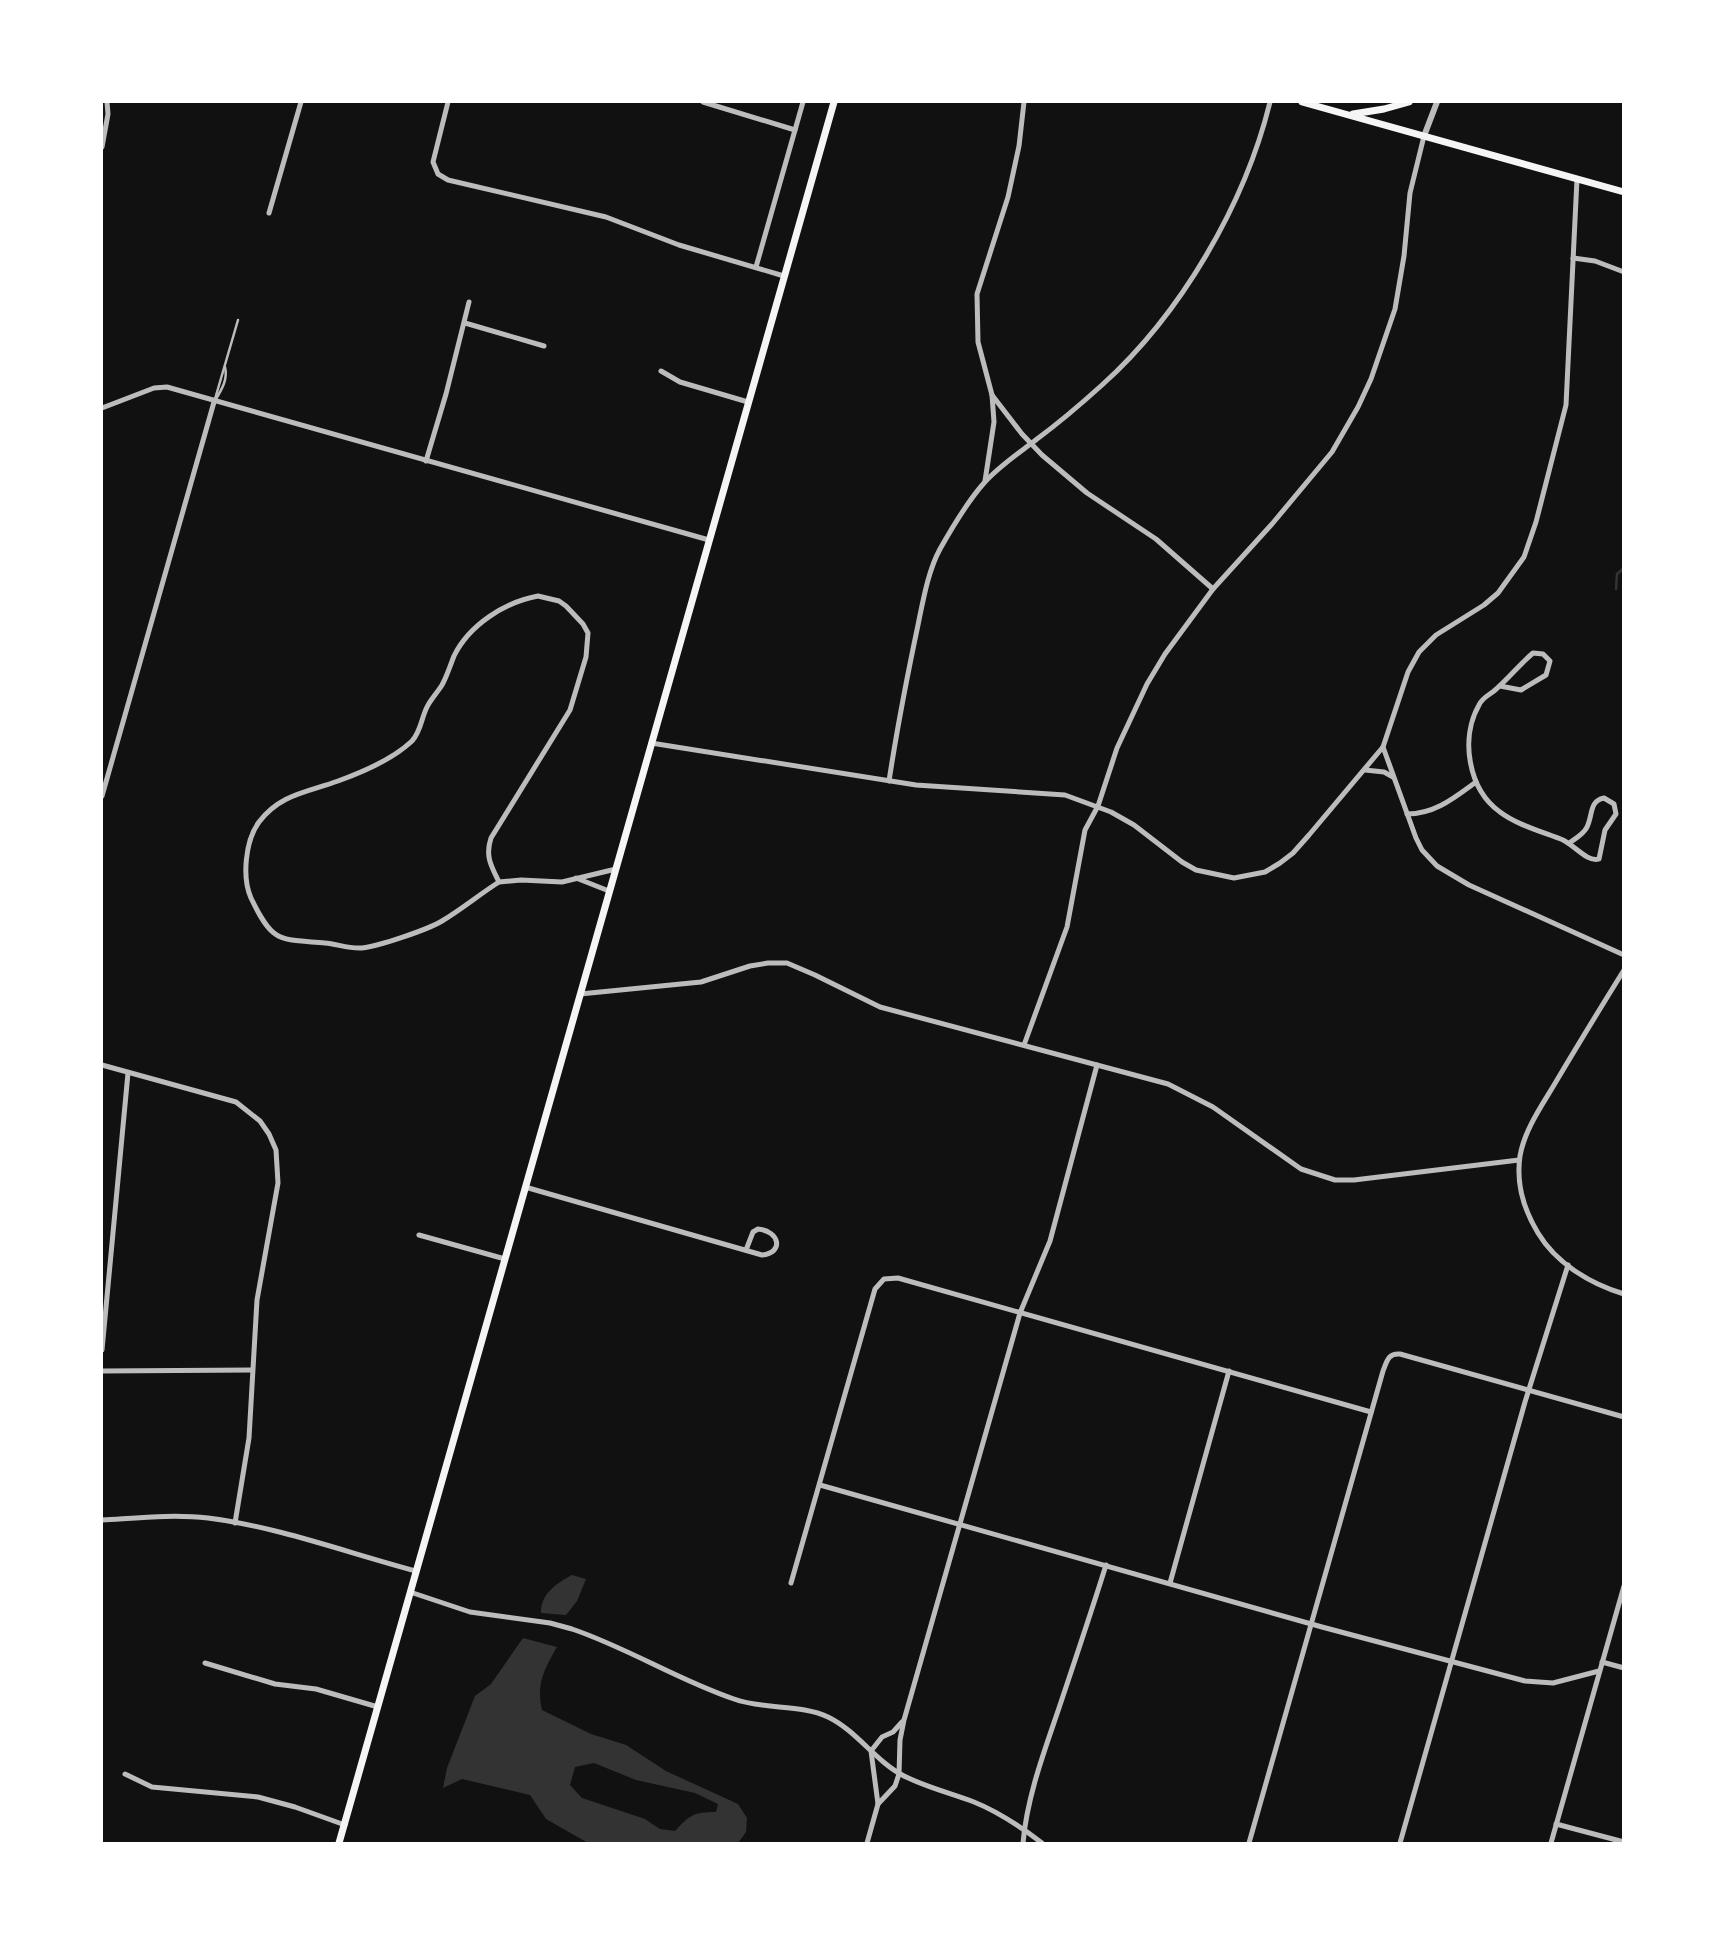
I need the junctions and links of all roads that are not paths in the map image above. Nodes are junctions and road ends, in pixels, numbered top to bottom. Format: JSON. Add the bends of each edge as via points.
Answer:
{"nodes":[{"id":1,"x":107,"y":102,"type":"edge"},
{"id":2,"x":301,"y":102,"type":"edge"},
{"id":3,"x":448,"y":102,"type":"edge"},
{"id":4,"x":703,"y":102,"type":"edge"},
{"id":5,"x":803,"y":102,"type":"edge"},
{"id":6,"x":834,"y":102,"type":"edge"},
{"id":7,"x":1024,"y":102,"type":"edge"},
{"id":8,"x":1270,"y":102,"type":"edge"},
{"id":9,"x":1302,"y":102,"type":"edge"},
{"id":10,"x":1409,"y":102,"type":"edge"},
{"id":11,"x":1437,"y":102,"type":"edge"},
{"id":12,"x":1349,"y":115,"type":"junction"},
{"id":13,"x":795,"y":130,"type":"junction"},
{"id":14,"x":1424,"y":135,"type":"junction"},
{"id":15,"x":102,"y":147,"type":"edge"},
{"id":16,"x":1577,"y":179,"type":"junction"},
{"id":17,"x":1623,"y":192,"type":"edge"},
{"id":18,"x":269,"y":212,"type":"dead end"},
{"id":19,"x":1573,"y":258,"type":"junction"},
{"id":20,"x":756,"y":267,"type":"junction"},
{"id":21,"x":1623,"y":272,"type":"edge"},
{"id":22,"x":784,"y":276,"type":"junction"},
{"id":23,"x":469,"y":302,"type":"dead end"},
{"id":24,"x":239,"y":320,"type":"dead end"},
{"id":25,"x":465,"y":323,"type":"junction"},
{"id":26,"x":544,"y":346,"type":"dead end"},
{"id":27,"x":661,"y":371,"type":"dead end"},
{"id":28,"x":992,"y":394,"type":"junction"},
{"id":29,"x":214,"y":402,"type":"junction"},
{"id":30,"x":748,"y":402,"type":"junction"},
{"id":31,"x":102,"y":408,"type":"edge"},
{"id":32,"x":1030,"y":444,"type":"junction"},
{"id":33,"x":426,"y":461,"type":"junction"},
{"id":34,"x":985,"y":482,"type":"junction"},
{"id":35,"x":709,"y":540,"type":"junction"},
{"id":36,"x":1213,"y":589,"type":"junction"},
{"id":37,"x":1500,"y":686,"type":"junction"},
{"id":38,"x":651,"y":743,"type":"junction"},
{"id":39,"x":1383,"y":747,"type":"junction"},
{"id":40,"x":1365,"y":770,"type":"junction"},
{"id":41,"x":1393,"y":777,"type":"junction"},
{"id":42,"x":888,"y":781,"type":"junction"},
{"id":43,"x":1476,"y":782,"type":"junction"},
{"id":44,"x":102,"y":796,"type":"edge"},
{"id":45,"x":1098,"y":806,"type":"junction"},
{"id":46,"x":1407,"y":814,"type":"junction"},
{"id":47,"x":1569,"y":843,"type":"junction"},
{"id":48,"x":616,"y":869,"type":"junction"},
{"id":49,"x":576,"y":878,"type":"junction"},
{"id":50,"x":499,"y":882,"type":"junction"},
{"id":51,"x":610,"y":891,"type":"junction"},
{"id":52,"x":1623,"y":955,"type":"edge"},
{"id":53,"x":1623,"y":970,"type":"edge"},
{"id":54,"x":580,"y":994,"type":"junction"},
{"id":55,"x":1024,"y":1045,"type":"junction"},
{"id":56,"x":102,"y":1065,"type":"edge"},
{"id":57,"x":1097,"y":1065,"type":"junction"},
{"id":58,"x":128,"y":1073,"type":"junction"},
{"id":59,"x":1520,"y":1160,"type":"junction"},
{"id":60,"x":526,"y":1187,"type":"junction"},
{"id":61,"x":419,"y":1235,"type":"dead end"},
{"id":62,"x":746,"y":1250,"type":"junction"},
{"id":63,"x":505,"y":1259,"type":"junction"},
{"id":64,"x":1568,"y":1265,"type":"junction"},
{"id":65,"x":1623,"y":1294,"type":"edge"},
{"id":66,"x":1020,"y":1313,"type":"junction"},
{"id":67,"x":102,"y":1350,"type":"edge"},
{"id":68,"x":251,"y":1370,"type":"junction"},
{"id":69,"x":102,"y":1371,"type":"edge"},
{"id":70,"x":1229,"y":1371,"type":"junction"},
{"id":71,"x":1530,"y":1390,"type":"junction"},
{"id":72,"x":1371,"y":1412,"type":"junction"},
{"id":73,"x":1623,"y":1417,"type":"edge"},
{"id":74,"x":820,"y":1485,"type":"junction"},
{"id":75,"x":102,"y":1520,"type":"edge"},
{"id":76,"x":235,"y":1523,"type":"junction"},
{"id":77,"x":960,"y":1524,"type":"junction"},
{"id":78,"x":1106,"y":1565,"type":"junction"},
{"id":79,"x":416,"y":1572,"type":"junction"},
{"id":80,"x":791,"y":1583,"type":"dead end"},
{"id":81,"x":1170,"y":1583,"type":"junction"},
{"id":82,"x":1623,"y":1586,"type":"edge"},
{"id":83,"x":410,"y":1592,"type":"junction"},
{"id":84,"x":1311,"y":1623,"type":"junction"},
{"id":85,"x":1452,"y":1661,"type":"junction"},
{"id":86,"x":1602,"y":1662,"type":"junction"},
{"id":87,"x":205,"y":1663,"type":"dead end"},
{"id":88,"x":1623,"y":1668,"type":"edge"},
{"id":89,"x":1599,"y":1671,"type":"junction"},
{"id":90,"x":378,"y":1707,"type":"junction"},
{"id":91,"x":904,"y":1720,"type":"junction"},
{"id":92,"x":871,"y":1751,"type":"junction"},
{"id":93,"x":899,"y":1773,"type":"junction"},
{"id":94,"x":125,"y":1774,"type":"dead end"},
{"id":95,"x":878,"y":1804,"type":"junction"},
{"id":96,"x":1556,"y":1824,"type":"junction"},
{"id":97,"x":345,"y":1825,"type":"junction"},
{"id":98,"x":1024,"y":1830,"type":"junction"},
{"id":99,"x":1623,"y":1842,"type":"edge"},
{"id":100,"x":339,"y":1843,"type":"edge"},
{"id":101,"x":867,"y":1843,"type":"edge"},
{"id":102,"x":1023,"y":1843,"type":"edge"},
{"id":103,"x":1042,"y":1843,"type":"edge"},
{"id":104,"x":1249,"y":1843,"type":"edge"},
{"id":105,"x":1400,"y":1843,"type":"edge"},
{"id":106,"x":1551,"y":1843,"type":"edge"}],
"edges":[{"from":1,"to":15,"type":"street"},
{"from":2,"to":18,"type":"street"},
{"from":3,"to":20,"type":"street","via":[[433,155],[438,174],[448,180],[606,217]]},
{"from":4,"to":13,"type":"street"},
{"from":5,"to":13,"type":"street"},
{"from":6,"to":22,"type":"main road"},
{"from":7,"to":28,"type":"street","via":[[1008,197],[977,294],[978,342]]},
{"from":8,"to":32,"type":"street","via":[[1255,152],[1231,206],[1177,300],[1105,382]]},
{"from":9,"to":12,"type":"main road"},
{"from":10,"to":12,"type":"main road"},
{"from":11,"to":14,"type":"street"},
{"from":12,"to":14,"type":"main road"},
{"from":13,"to":20,"type":"street"},
{"from":14,"to":16,"type":"main road"},
{"from":14,"to":36,"type":"street","via":[[1410,193],[1395,309],[1359,407],[1315,474]]},
{"from":16,"to":17,"type":"main road"},
{"from":16,"to":19,"type":"street"},
{"from":19,"to":21,"type":"street"},
{"from":19,"to":39,"type":"street","via":[[1566,405],[1524,557],[1499,593],[1436,635],[1419,652]]},
{"from":20,"to":22,"type":"street"},
{"from":22,"to":30,"type":"main road"},
{"from":23,"to":25,"type":"street"},
{"from":24,"to":29,"type":"lane","via":[[223,388]]},
{"from":25,"to":26,"type":"street"},
{"from":25,"to":33,"type":"street"},
{"from":27,"to":30,"type":"street","via":[[680,382]]},
{"from":28,"to":32,"type":"street"},
{"from":28,"to":34,"type":"street","via":[[994,422]]},
{"from":29,"to":31,"type":"street","via":[[167,387]]},
{"from":29,"to":33,"type":"street"},
{"from":29,"to":44,"type":"street"},
{"from":30,"to":35,"type":"main road"},
{"from":32,"to":34,"type":"street"},
{"from":32,"to":36,"type":"street","via":[[1087,493],[1156,539]]},
{"from":33,"to":35,"type":"street"},
{"from":34,"to":42,"type":"street","via":[[939,551],[923,600]]},
{"from":35,"to":38,"type":"main road"},
{"from":36,"to":45,"type":"street","via":[[1147,684]]},
{"from":37,"to":37,"type":"street","via":[[1533,653],[1550,661],[1546,675],[1521,690]]},
{"from":37,"to":43,"type":"street","via":[[1480,702],[1471,727],[1469,752]]},
{"from":38,"to":42,"type":"street"},
{"from":38,"to":48,"type":"main road"},
{"from":39,"to":40,"type":"street"},
{"from":39,"to":41,"type":"street"},
{"from":40,"to":41,"type":"street"},
{"from":40,"to":45,"type":"street","via":[[1293,853],[1265,872],[1249,876],[1221,877],[1196,870],[1134,825]]},
{"from":41,"to":46,"type":"street"},
{"from":42,"to":45,"type":"street","via":[[1065,795]]},
{"from":43,"to":46,"type":"street","via":[[1436,810]]},
{"from":43,"to":47,"type":"street","via":[[1489,803],[1502,813]]},
{"from":45,"to":55,"type":"street","via":[[1085,830],[1060,951]]},
{"from":46,"to":52,"type":"street","via":[[1422,850],[1437,866]]},
{"from":47,"to":47,"type":"street","via":[[1587,827],[1595,802],[1604,798],[1614,804],[1616,814],[1605,830],[1599,859],[1589,860]]},
{"from":48,"to":49,"type":"street"},
{"from":48,"to":51,"type":"main road"},
{"from":49,"to":50,"type":"street"},
{"from":49,"to":51,"type":"street"},
{"from":50,"to":50,"type":"street","via":[[488,860],[491,838],[570,710],[586,657],[583,624],[559,601],[538,596],[497,611],[466,640],[412,740],[374,766],[286,798],[259,822],[245,869],[251,898],[277,936],[352,948],[441,922]]},
{"from":51,"to":54,"type":"main road"},
{"from":53,"to":59,"type":"street","via":[[1534,1118]]},
{"from":54,"to":55,"type":"street","via":[[701,982],[750,966],[787,964],[880,1007]]},
{"from":54,"to":60,"type":"main road"},
{"from":55,"to":57,"type":"street"},
{"from":56,"to":58,"type":"street"},
{"from":57,"to":59,"type":"street","via":[[1158,1080],[1193,1095],[1317,1176],[1335,1180],[1387,1177]]},
{"from":57,"to":66,"type":"street","via":[[1050,1241]]},
{"from":58,"to":67,"type":"street"},
{"from":58,"to":68,"type":"street","via":[[236,1101],[251,1112],[272,1140],[279,1171],[257,1300]]},
{"from":59,"to":64,"type":"street","via":[[1521,1192],[1528,1214],[1543,1241]]},
{"from":60,"to":62,"type":"street"},
{"from":60,"to":63,"type":"main road"},
{"from":61,"to":63,"type":"street"},
{"from":62,"to":62,"type":"street","via":[[769,1254],[776,1246],[775,1236],[758,1229]]},
{"from":63,"to":79,"type":"main road"},
{"from":64,"to":65,"type":"street"},
{"from":64,"to":71,"type":"street"},
{"from":66,"to":70,"type":"street"},
{"from":66,"to":74,"type":"street","via":[[898,1278],[884,1279],[876,1289]]},
{"from":66,"to":77,"type":"street"},
{"from":68,"to":69,"type":"street"},
{"from":68,"to":76,"type":"street","via":[[249,1438]]},
{"from":70,"to":72,"type":"street"},
{"from":70,"to":81,"type":"street"},
{"from":71,"to":72,"type":"street","via":[[1394,1353],[1382,1371]]},
{"from":71,"to":73,"type":"street"},
{"from":71,"to":85,"type":"street"},
{"from":72,"to":84,"type":"street"},
{"from":74,"to":77,"type":"street"},
{"from":74,"to":80,"type":"street"},
{"from":75,"to":76,"type":"street","via":[[185,1516]]},
{"from":76,"to":79,"type":"street"},
{"from":77,"to":78,"type":"street"},
{"from":77,"to":91,"type":"street"},
{"from":78,"to":81,"type":"street"},
{"from":78,"to":98,"type":"street","via":[[1045,1749]]},
{"from":79,"to":83,"type":"main road"},
{"from":81,"to":84,"type":"street"},
{"from":82,"to":86,"type":"street"},
{"from":83,"to":90,"type":"main road"},
{"from":83,"to":92,"type":"street","via":[[470,1612],[572,1629],[735,1700],[820,1714]]},
{"from":84,"to":85,"type":"street"},
{"from":84,"to":104,"type":"street"},
{"from":85,"to":89,"type":"street","via":[[1538,1684]]},
{"from":85,"to":105,"type":"street"},
{"from":86,"to":88,"type":"street"},
{"from":86,"to":89,"type":"street"},
{"from":87,"to":90,"type":"street"},
{"from":89,"to":96,"type":"street"},
{"from":90,"to":97,"type":"main road"},
{"from":91,"to":92,"type":"street"},
{"from":91,"to":93,"type":"street"},
{"from":92,"to":93,"type":"street"},
{"from":92,"to":95,"type":"street"},
{"from":93,"to":95,"type":"street","via":[[895,1786]]},
{"from":93,"to":98,"type":"street","via":[[987,1808]]},
{"from":94,"to":97,"type":"street","via":[[152,1787],[258,1797]]},
{"from":95,"to":101,"type":"street"},
{"from":96,"to":99,"type":"street"},
{"from":96,"to":106,"type":"street"},
{"from":97,"to":100,"type":"main road"},
{"from":98,"to":102,"type":"street"},
{"from":98,"to":103,"type":"street"}]}
